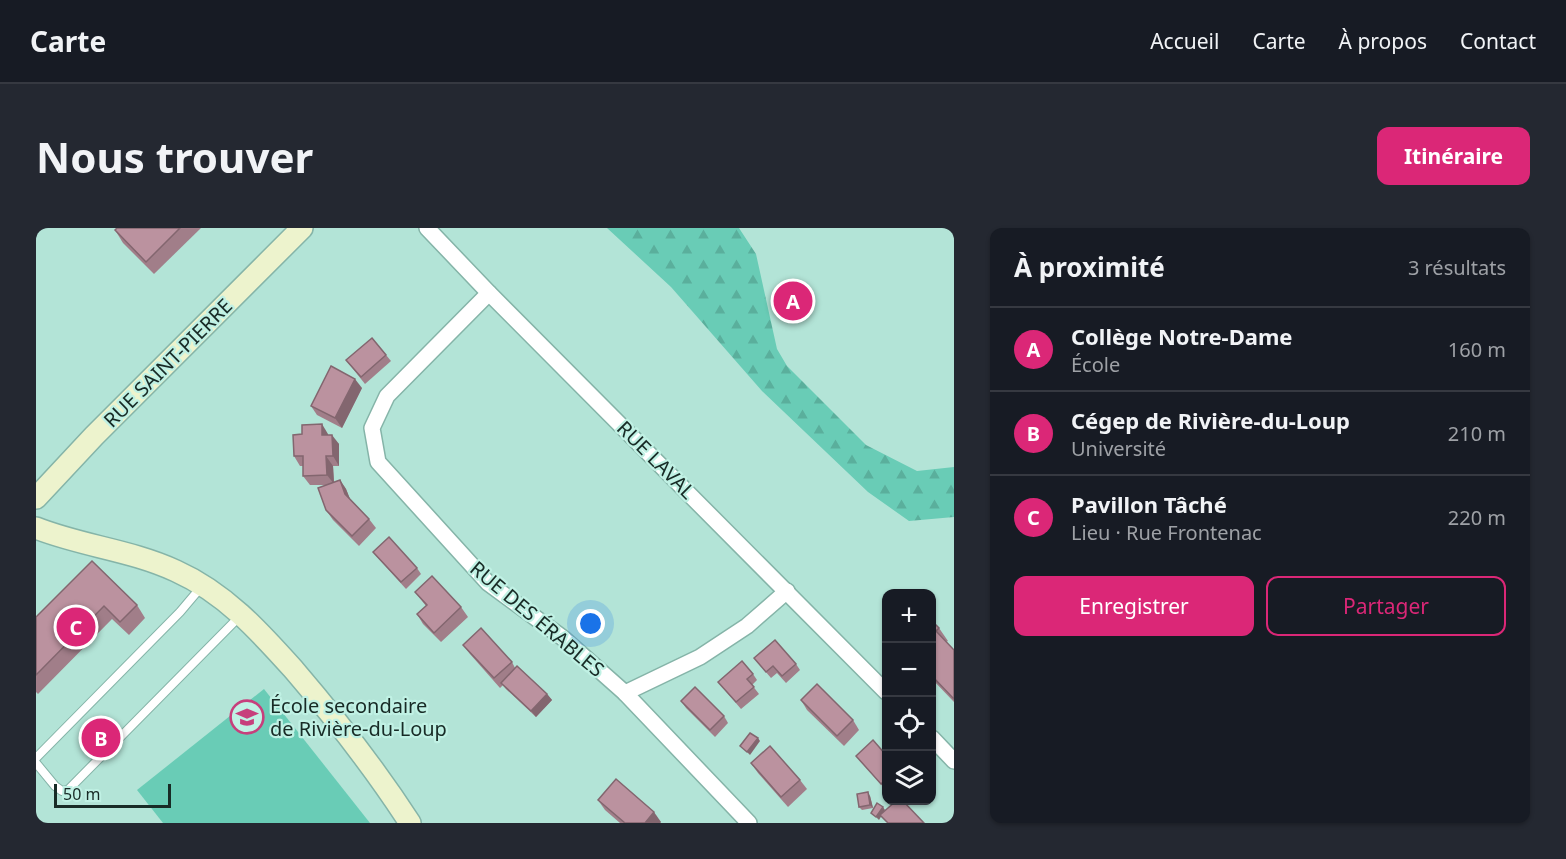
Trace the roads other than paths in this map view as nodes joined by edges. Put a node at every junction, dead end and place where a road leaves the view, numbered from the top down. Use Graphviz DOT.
graph roads {
  1 [pos="302,228"];
  2 [pos="427,228"];
  3 [pos="489,293"];
  4 [pos="36,498"];
  5 [pos="36,528"];
  6 [pos="203,585"];
  7 [pos="787,591"];
  8 [pos="242,614"];
  9 [pos="882,688"];
  10 [pos="625,693"];
  11 [pos="936,742"];
  12 [pos="36,758"];
  13 [pos="954,761"];
  14 [pos="36,763"];
  15 [pos="411,823"];
  16 [pos="749,823"];
  1 -- 4 [label="street, RUE SAINT-PIERRE"];
  2 -- 3 [label="street, RUE LAVAL"];
  3 -- 7 [label="street, RUE LAVAL"];
  3 -- 10 [label="street, RUE DES ÉRABLES"];
  5 -- 6 [label="street"];
  6 -- 8 [label="street"];
  6 -- 12 [label="lane"];
  7 -- 9 [label="street, RUE LAVAL"];
  7 -- 10 [label="street"];
  8 -- 14 [label="lane"];
  8 -- 15 [label="street"];
  10 -- 16 [label="street, RUE DES ÉRABLES"];
  11 -- 13 [label="street"];
}
